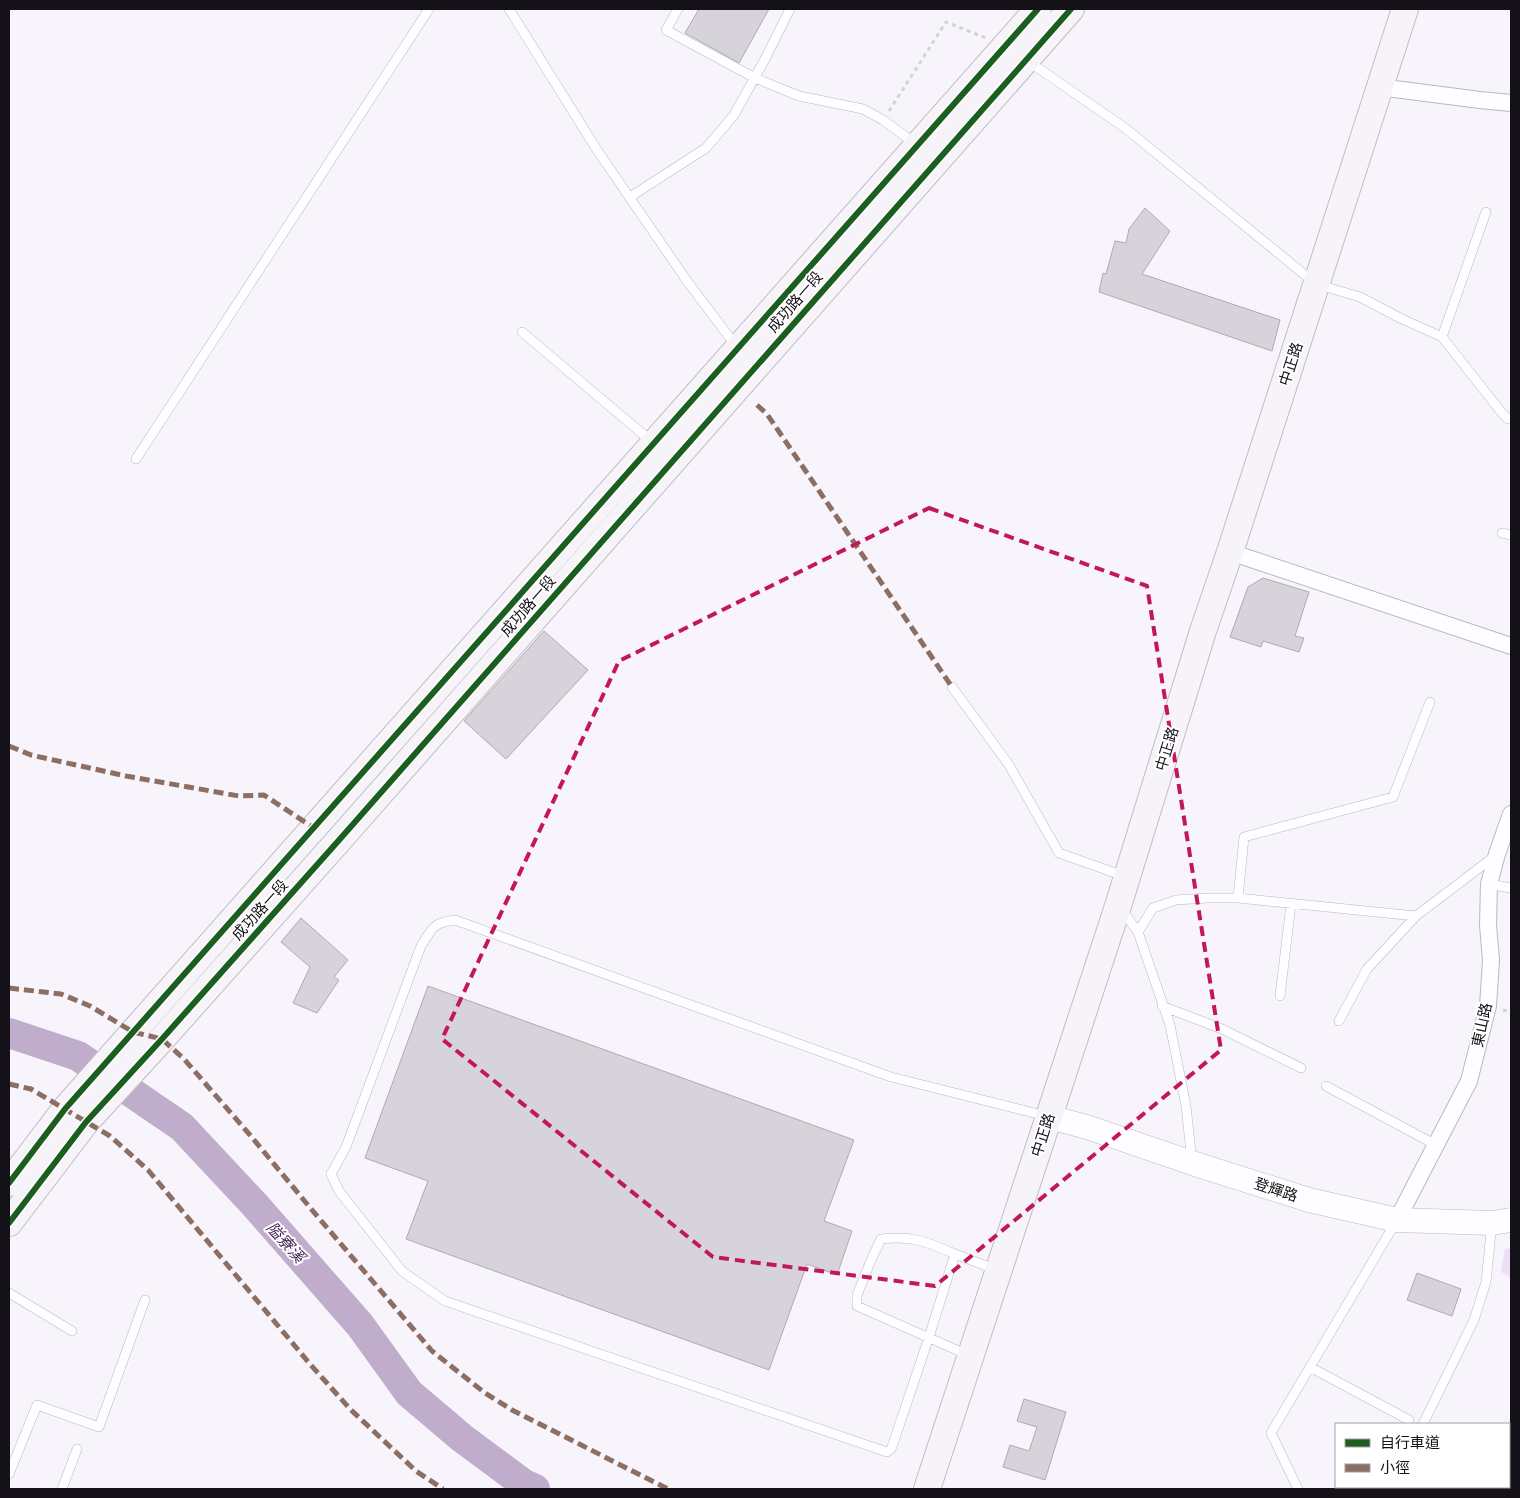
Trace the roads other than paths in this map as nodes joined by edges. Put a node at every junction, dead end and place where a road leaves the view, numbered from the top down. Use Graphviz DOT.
graph roads {
  1 [pos="429,9"];
  2 [pos="508,9"];
  3 [pos="678,9"];
  4 [pos="790,9"];
  5 [pos="1038,9"];
  6 [pos="1070,9"];
  7 [pos="1405,9"];
  8 [pos="1016,52"];
  9 [pos="755,78"];
  10 [pos="1380,87"];
  11 [pos="1511,103"];
  12 [pos="917,145"];
  13 [pos="630,197"];
  14 [pos="1486,212"];
  15 [pos="1316,284"];
  16 [pos="522,332"];
  17 [pos="1442,337"];
  18 [pos="741,366"];
  19 [pos="1511,419"];
  20 [pos="653,443"];
  21 [pos="136,459"];
  22 [pos="1230,552"];
  23 [pos="1511,646"];
  24 [pos="952,687"];
  25 [pos="1430,702"];
  26 [pos="1511,814"];
  27 [pos="1497,854"];
  28 [pos="1128,877"];
  29 [pos="1489,884"];
  30 [pos="1511,888"];
  31 [pos="1238,898"];
  32 [pos="1291,904"];
  33 [pos="1118,906"];
  34 [pos="1416,916"];
  35 [pos="1138,932"];
  36 [pos="1280,996"];
  37 [pos="1162,1006"];
  38 [pos="1339,1021"];
  39 [pos="1301,1068"];
  40 [pos="1326,1086"];
  41 [pos="76,1115"];
  42 [pos="1049,1117"];
  43 [pos="1436,1145"];
  44 [pos="1192,1163"];
  45 [pos="9,1183"];
  46 [pos="1397,1220"];
  47 [pos="1502,1222"];
  48 [pos="9,1223"];
  49 [pos="954,1254"];
  50 [pos="999,1270"];
  51 [pos="9,1293"];
  52 [pos="145,1300"];
  53 [pos="72,1331"];
  54 [pos="929,1337"];
  55 [pos="971,1356"];
  56 [pos="1310,1367"];
  57 [pos="1409,1420"];
  58 [pos="1423,1423"];
  59 [pos="77,1450"];
  60 [pos="9,1474"];
  61 [pos="62,1489"];
  62 [pos="928,1489"];
  63 [pos="1298,1489"];
  1 -- 21 [label="lane"];
  2 -- 13 [label="lane"];
  3 -- 9 [label="lane"];
  4 -- 9 [label="lane"];
  5 -- 8 [label="main road, 成功路一段"];
  6 -- 8 [label="main road, 成功路一段"];
  7 -- 10 [label="main road, 中正路"];
  8 -- 12 [label="main road, 成功路一段"];
  8 -- 15 [label="lane"];
  8 -- 18 [label="main road, 成功路一段"];
  9 -- 12 [label="lane"];
  9 -- 13 [label="lane"];
  10 -- 11 [label="street"];
  10 -- 15 [label="main road, 中正路"];
  12 -- 18 [label="main road, 成功路一段"];
  13 -- 18 [label="lane"];
  14 -- 17 [label="lane"];
  15 -- 17 [label="lane"];
  15 -- 22 [label="main road, 中正路"];
  16 -- 20 [label="lane"];
  17 -- 19 [label="lane"];
  18 -- 20 [label="main road, 成功路一段"];
  18 -- 41 [label="main road, 成功路一段"];
  20 -- 41 [label="main road, 成功路一段"];
  22 -- 23 [label="street"];
  22 -- 28 [label="main road, 中正路"];
  24 -- 28 [label="lane"];
  25 -- 31 [label="lane"];
  26 -- 27 [label="street, 東山路"];
  27 -- 29 [label="street, 東山路"];
  27 -- 34 [label="lane"];
  28 -- 33 [label="main road, 中正路"];
  29 -- 30 [label="lane"];
  29 -- 43 [label="street, 東山路"];
  31 -- 32 [label="lane"];
  31 -- 35 [label="lane"];
  32 -- 34 [label="lane"];
  32 -- 36 [label="lane"];
  33 -- 35 [label="lane"];
  33 -- 42 [label="main road, 中正路"];
  34 -- 38 [label="lane"];
  35 -- 37 [label="lane"];
  37 -- 39 [label="lane"];
  37 -- 44 [label="lane"];
  40 -- 43 [label="lane"];
  41 -- 45 [label="main road, 成功路一段"];
  41 -- 48 [label="main road, 成功路一段"];
  42 -- 44 [label="street, 登輝路"];
  42 -- 50 [label="main road, 中正路"];
  42 -- 54 [label="lane"];
  43 -- 46 [label="street, 東山路"];
  44 -- 46 [label="street, 登輝路"];
  46 -- 47 [label="street, 登輝路"];
  46 -- 56 [label="lane"];
  47 -- 58 [label="lane"];
  49 -- 50 [label="lane"];
  49 -- 54 [label="lane"];
  49 -- 54 [label="lane"];
  50 -- 55 [label="main road, 中正路"];
  51 -- 53 [label="lane"];
  52 -- 60 [label="lane"];
  54 -- 55 [label="lane"];
  55 -- 62 [label="main road, 中正路"];
  56 -- 57 [label="lane"];
  56 -- 63 [label="lane"];
  59 -- 61 [label="lane"];
}
